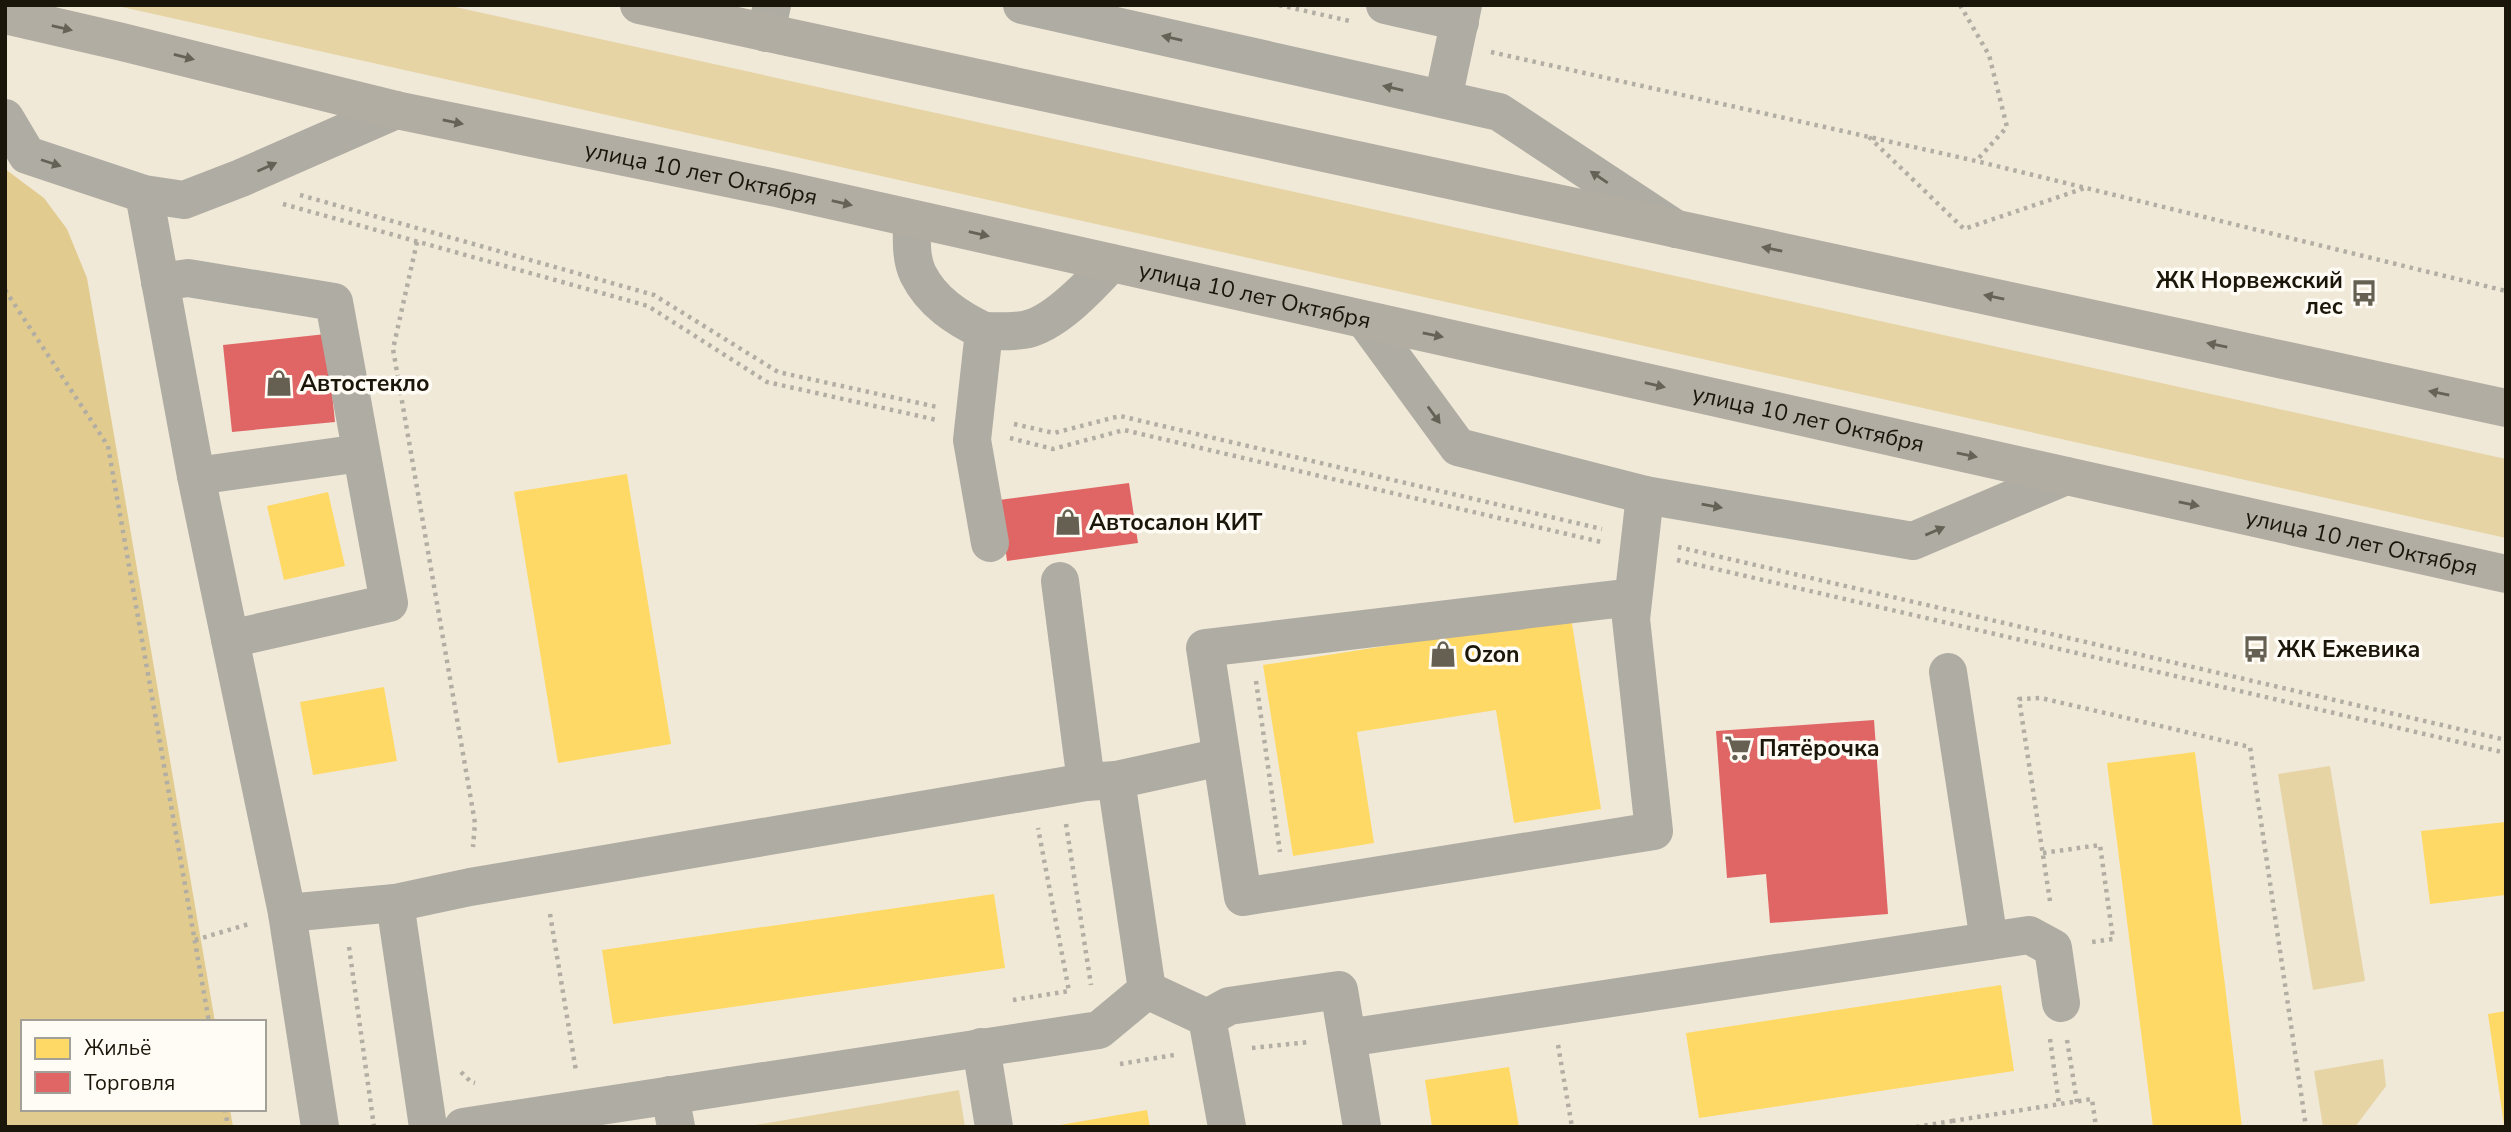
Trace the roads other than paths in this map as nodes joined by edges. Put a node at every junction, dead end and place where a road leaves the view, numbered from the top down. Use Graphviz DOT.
graph roads {
  1 [pos="639,5"];
  2 [pos="1022,5"];
  3 [pos="1106,14"];
  4 [pos="1373,14"];
  5 [pos="5,15"];
  6 [pos="769,19"];
  7 [pos="1459,24"];
  8 [pos="1443,99"];
  9 [pos="396,110"];
  10 [pos="5,118"];
  11 [pos="144,194"];
  12 [pos="912,219"];
  13 [pos="1676,229"];
  14 [pos="1111,263"];
  15 [pos="160,282"];
  16 [pos="1365,320"];
  17 [pos="984,331"];
  18 [pos="2506,408"];
  19 [pos="361,453"];
  20 [pos="196,476"];
  21 [pos="2066,476"];
  22 [pos="1645,495"];
  23 [pos="990,543"];
  24 [pos="2506,574"];
  25 [pos="1060,582"];
  26 [pos="1633,597"];
  27 [pos="230,639"];
  28 [pos="1948,672"];
  29 [pos="1221,757"];
  30 [pos="1101,781"];
  31 [pos="395,903"];
  32 [pos="287,913"];
  33 [pos="1989,941"];
  34 [pos="1147,990"];
  35 [pos="2061,1003"];
  36 [pos="1207,1018"];
  37 [pos="1347,1038"];
  38 [pos="981,1047"];
  39 [pos="673,1111"];
  40 [pos="320,1127"];
  41 [pos="428,1127"];
  42 [pos="463,1127"];
  43 [pos="994,1127"];
  44 [pos="1227,1127"];
  45 [pos="1362,1127"];
  1 -- 6 [label="main road"];
  2 -- 3 [label="lane"];
  8 -- 3 [label="lane, one-way"];
  4 -- 7 [label="lane"];
  5 -- 9 [label="main road, улица 10 лет Октября, one-way"];
  6 -- 13 [label="main road"];
  7 -- 8 [label="lane"];
  13 -- 8 [label="lane, one-way"];
  11 -- 9 [label="lane, one-way"];
  9 -- 12 [label="main road, улица 10 лет Октября, one-way"];
  10 -- 11 [label="lane, one-way"];
  11 -- 15 [label="lane"];
  12 -- 14 [label="main road, улица 10 лет Октября, one-way"];
  12 -- 17 [label="lane"];
  18 -- 13 [label="main road, one-way"];
  14 -- 16 [label="main road, улица 10 лет Октября"];
  14 -- 17 [label="lane"];
  15 -- 19 [label="lane"];
  15 -- 20 [label="lane"];
  16 -- 21 [label="main road, улица 10 лет Октября, one-way"];
  16 -- 22 [label="lane, one-way"];
  17 -- 23 [label="lane"];
  19 -- 20 [label="lane"];
  19 -- 27 [label="lane"];
  20 -- 27 [label="lane"];
  22 -- 21 [label="lane, one-way"];
  21 -- 24 [label="main road, улица 10 лет Октября, one-way"];
  22 -- 26 [label="lane"];
  25 -- 30 [label="lane"];
  26 -- 29 [label="lane"];
  26 -- 29 [label="lane"];
  27 -- 32 [label="lane"];
  28 -- 33 [label="lane"];
  29 -- 30 [label="lane"];
  30 -- 31 [label="lane"];
  30 -- 34 [label="lane"];
  31 -- 32 [label="lane"];
  31 -- 41 [label="lane"];
  32 -- 40 [label="lane"];
  33 -- 35 [label="lane"];
  33 -- 37 [label="lane"];
  34 -- 36 [label="lane"];
  34 -- 38 [label="lane"];
  36 -- 37 [label="lane"];
  36 -- 44 [label="lane"];
  37 -- 45 [label="lane"];
  38 -- 39 [label="lane"];
  38 -- 43 [label="lane"];
  39 -- 42 [label="lane"];
}
